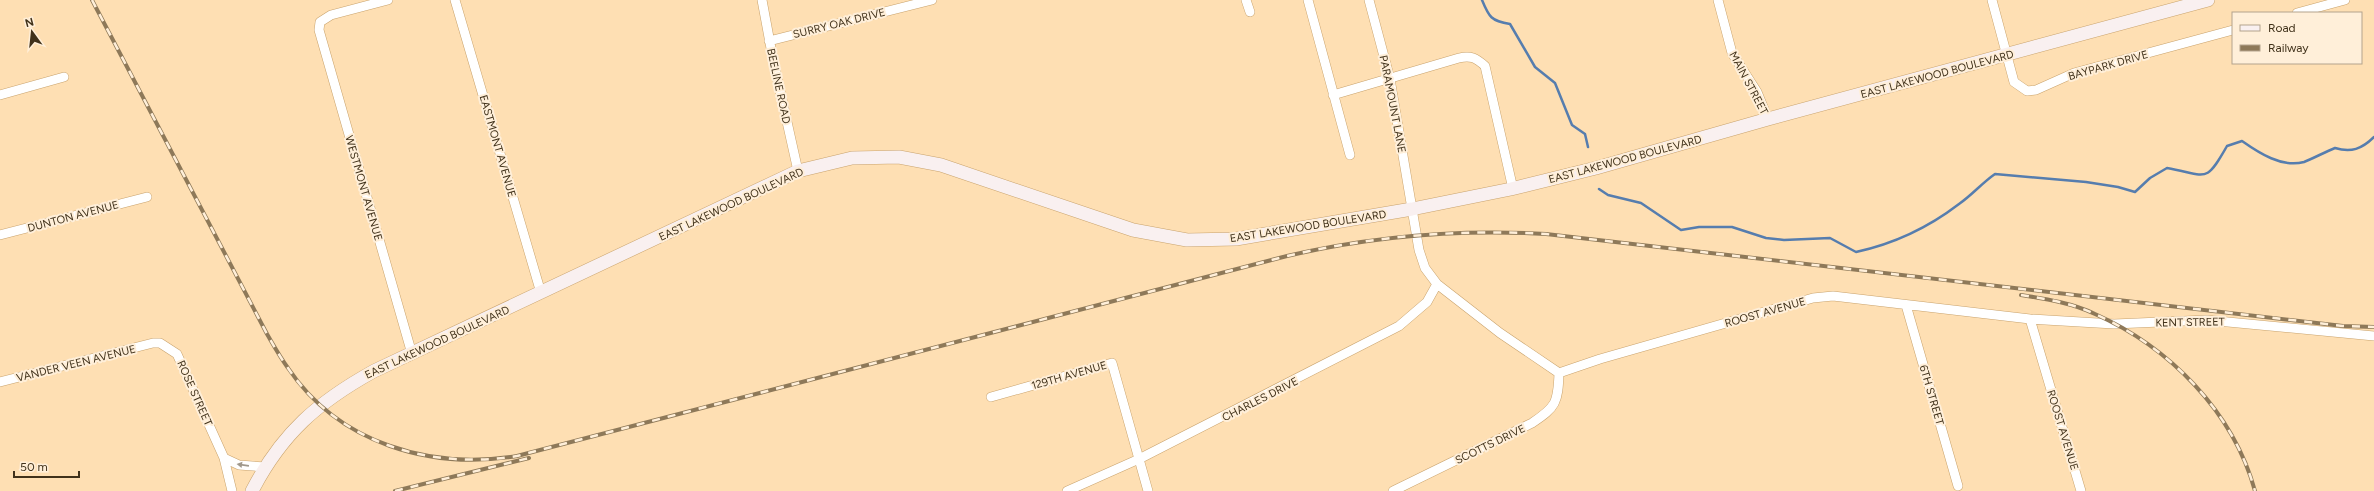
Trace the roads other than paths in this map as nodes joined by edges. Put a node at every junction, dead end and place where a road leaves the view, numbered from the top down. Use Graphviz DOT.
graph roads {
  1 [pos="388,0"];
  2 [pos="455,0"];
  3 [pos="762,0"];
  4 [pos="932,0"];
  5 [pos="1246,0"];
  6 [pos="1308,0"];
  7 [pos="1369,0"];
  8 [pos="1718,0"];
  9 [pos="1992,0"];
  10 [pos="2208,0"];
  11 [pos="2345,0"];
  12 [pos="367,3"];
  13 [pos="1250,12"];
  14 [pos="2301,12"];
  15 [pos="2232,30"];
  16 [pos="769,41"];
  17 [pos="2008,55"];
  18 [pos="64,77"];
  19 [pos="1390,79"];
  20 [pos="0,95"];
  21 [pos="1333,95"];
  22 [pos="1768,119"];
  23 [pos="1350,155"];
  24 [pos="798,171"];
  25 [pos="1513,189"];
  26 [pos="147,197"];
  27 [pos="1412,209"];
  28 [pos="0,236"];
  29 [pos="1437,284"];
  30 [pos="541,292"];
  31 [pos="1906,305"];
  32 [pos="2030,320"];
  33 [pos="2374,336"];
  34 [pos="153,343"];
  35 [pos="412,354"];
  36 [pos="1559,373"];
  37 [pos="0,382"];
  38 [pos="991,397"];
  39 [pos="224,458"];
  40 [pos="1139,459"];
  41 [pos="265,467"];
  42 [pos="1958,486"];
  43 [pos="232,491"];
  44 [pos="252,491"];
  45 [pos="1066,491"];
  46 [pos="1148,491"];
  47 [pos="1393,491"];
  48 [pos="2081,491"];
  1 -- 12 [label="street"];
  2 -- 30 [label="street, EASTMONT AVENUE"];
  3 -- 16 [label="street, BEELINE ROAD"];
  4 -- 16 [label="street, SURRY OAK DRIVE"];
  5 -- 13 [label="street"];
  6 -- 21 [label="street"];
  7 -- 19 [label="street, PARAMOUNT LANE"];
  8 -- 22 [label="street, MAIN STREET"];
  9 -- 17 [label="street, BAYPARK DRIVE"];
  10 -- 17 [label="main road, EAST LAKEWOOD BOULEVARD"];
  11 -- 14 [label="street"];
  12 -- 35 [label="street, WESTMONT AVENUE"];
  15 -- 17 [label="street, BAYPARK DRIVE"];
  16 -- 24 [label="street, BEELINE ROAD"];
  17 -- 22 [label="main road, EAST LAKEWOOD BOULEVARD"];
  18 -- 20 [label="street"];
  19 -- 21 [label="street"];
  19 -- 25 [label="street"];
  19 -- 27 [label="street, PARAMOUNT LANE"];
  21 -- 23 [label="street"];
  22 -- 25 [label="main road, EAST LAKEWOOD BOULEVARD"];
  24 -- 27 [label="main road, EAST LAKEWOOD BOULEVARD"];
  24 -- 30 [label="main road, EAST LAKEWOOD BOULEVARD"];
  25 -- 27 [label="main road, EAST LAKEWOOD BOULEVARD"];
  26 -- 28 [label="street, DUNTON AVENUE"];
  27 -- 29 [label="street"];
  29 -- 36 [label="street"];
  29 -- 40 [label="street, CHARLES DRIVE"];
  30 -- 35 [label="main road, EAST LAKEWOOD BOULEVARD"];
  31 -- 32 [label="street, ROOST AVENUE"];
  31 -- 36 [label="street, ROOST AVENUE"];
  31 -- 42 [label="street, 6TH STREET"];
  32 -- 33 [label="street, KENT STREET"];
  32 -- 48 [label="street, ROOST AVENUE"];
  34 -- 37 [label="street, VANDER VEEN AVENUE"];
  34 -- 39 [label="street, ROSE STREET"];
  35 -- 41 [label="main road, EAST LAKEWOOD BOULEVARD"];
  36 -- 47 [label="street, SCOTTS DRIVE"];
  38 -- 40 [label="street, 129TH AVENUE"];
  41 -- 39 [label="street, one-way"];
  39 -- 43 [label="street, ROSE STREET"];
  40 -- 45 [label="street, CHARLES DRIVE"];
  40 -- 46 [label="street, 129TH AVENUE"];
  41 -- 44 [label="main road, EAST LAKEWOOD BOULEVARD"];
}
